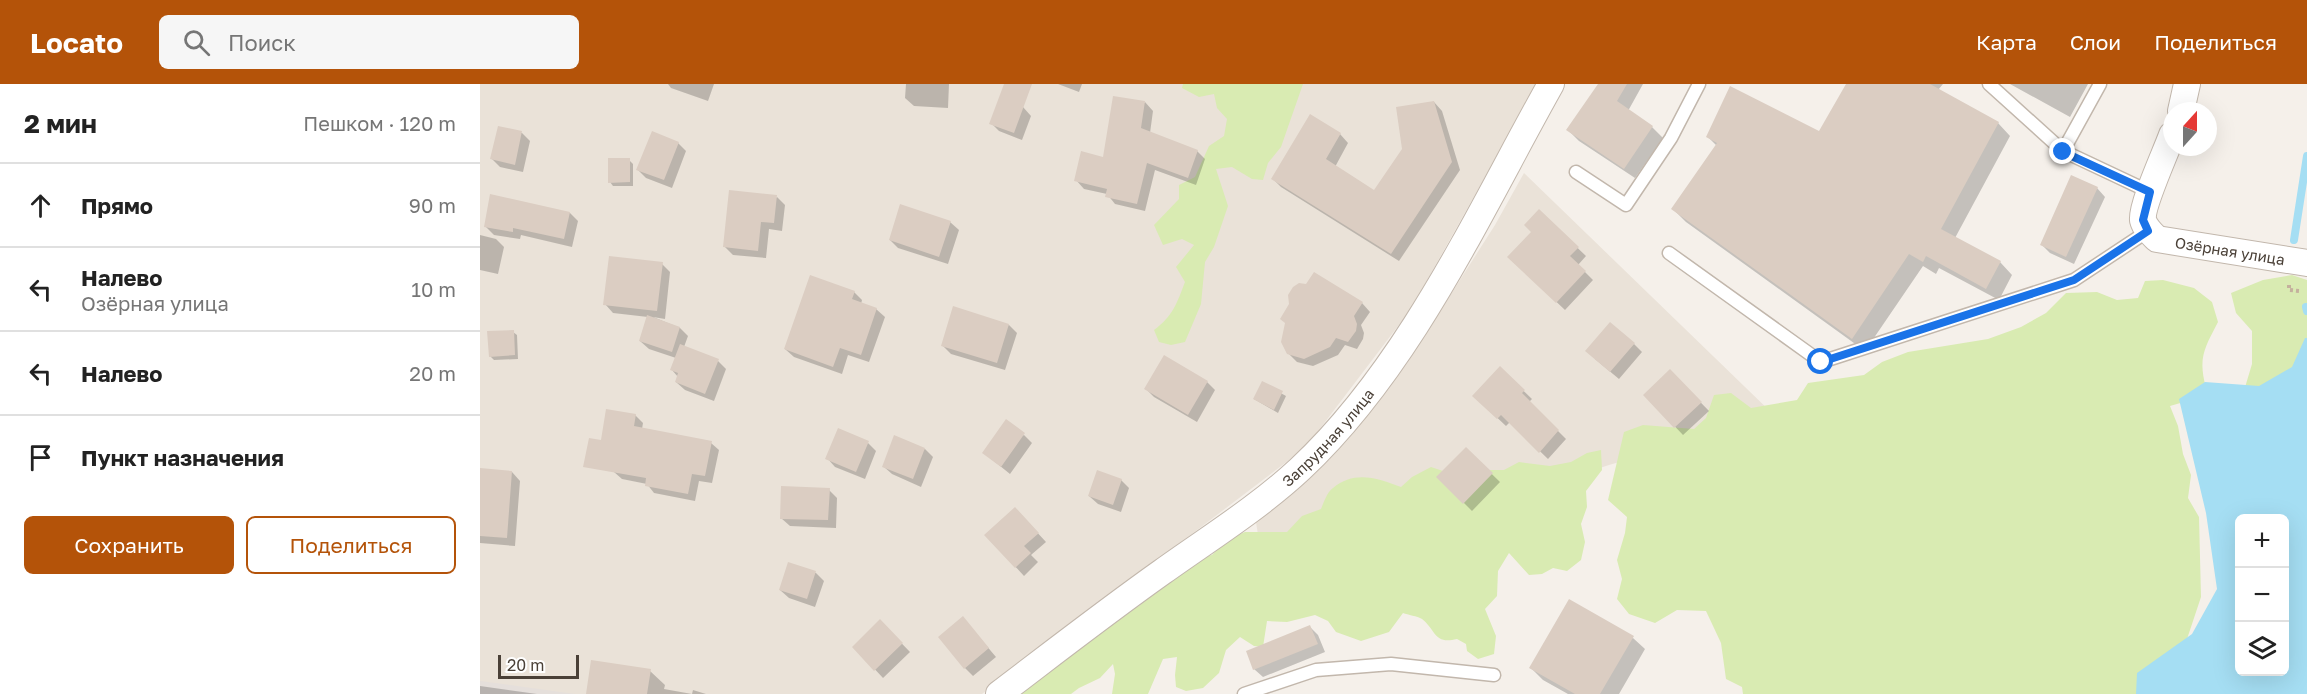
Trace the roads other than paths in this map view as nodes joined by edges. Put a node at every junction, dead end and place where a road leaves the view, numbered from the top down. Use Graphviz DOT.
graph roads {
  1 [pos="1551,84"];
  2 [pos="1699,84"];
  3 [pos="1989,84"];
  4 [pos="2100,84"];
  5 [pos="2187,84"];
  6 [pos="2183,102"];
  7 [pos="2063,152"];
  8 [pos="2164,156"];
  9 [pos="1576,172"];
  10 [pos="2150,192"];
  11 [pos="2148,231"];
  12 [pos="1669,253"];
  13 [pos="2307,263"];
  14 [pos="1494,675"];
  15 [pos="999,694"];
  16 [pos="1244,694"];
  1 -- 15 [label="street, Запрудная улица"];
  2 -- 9 [label="lane"];
  3 -- 7 [label="lane"];
  4 -- 7 [label="lane"];
  5 -- 6 [label="street"];
  7 -- 10 [label="lane"];
  8 -- 10 [label="street"];
  10 -- 11 [label="street"];
  11 -- 12 [label="lane"];
  11 -- 13 [label="street, Озёрная улица"];
  14 -- 16 [label="lane"];
}
